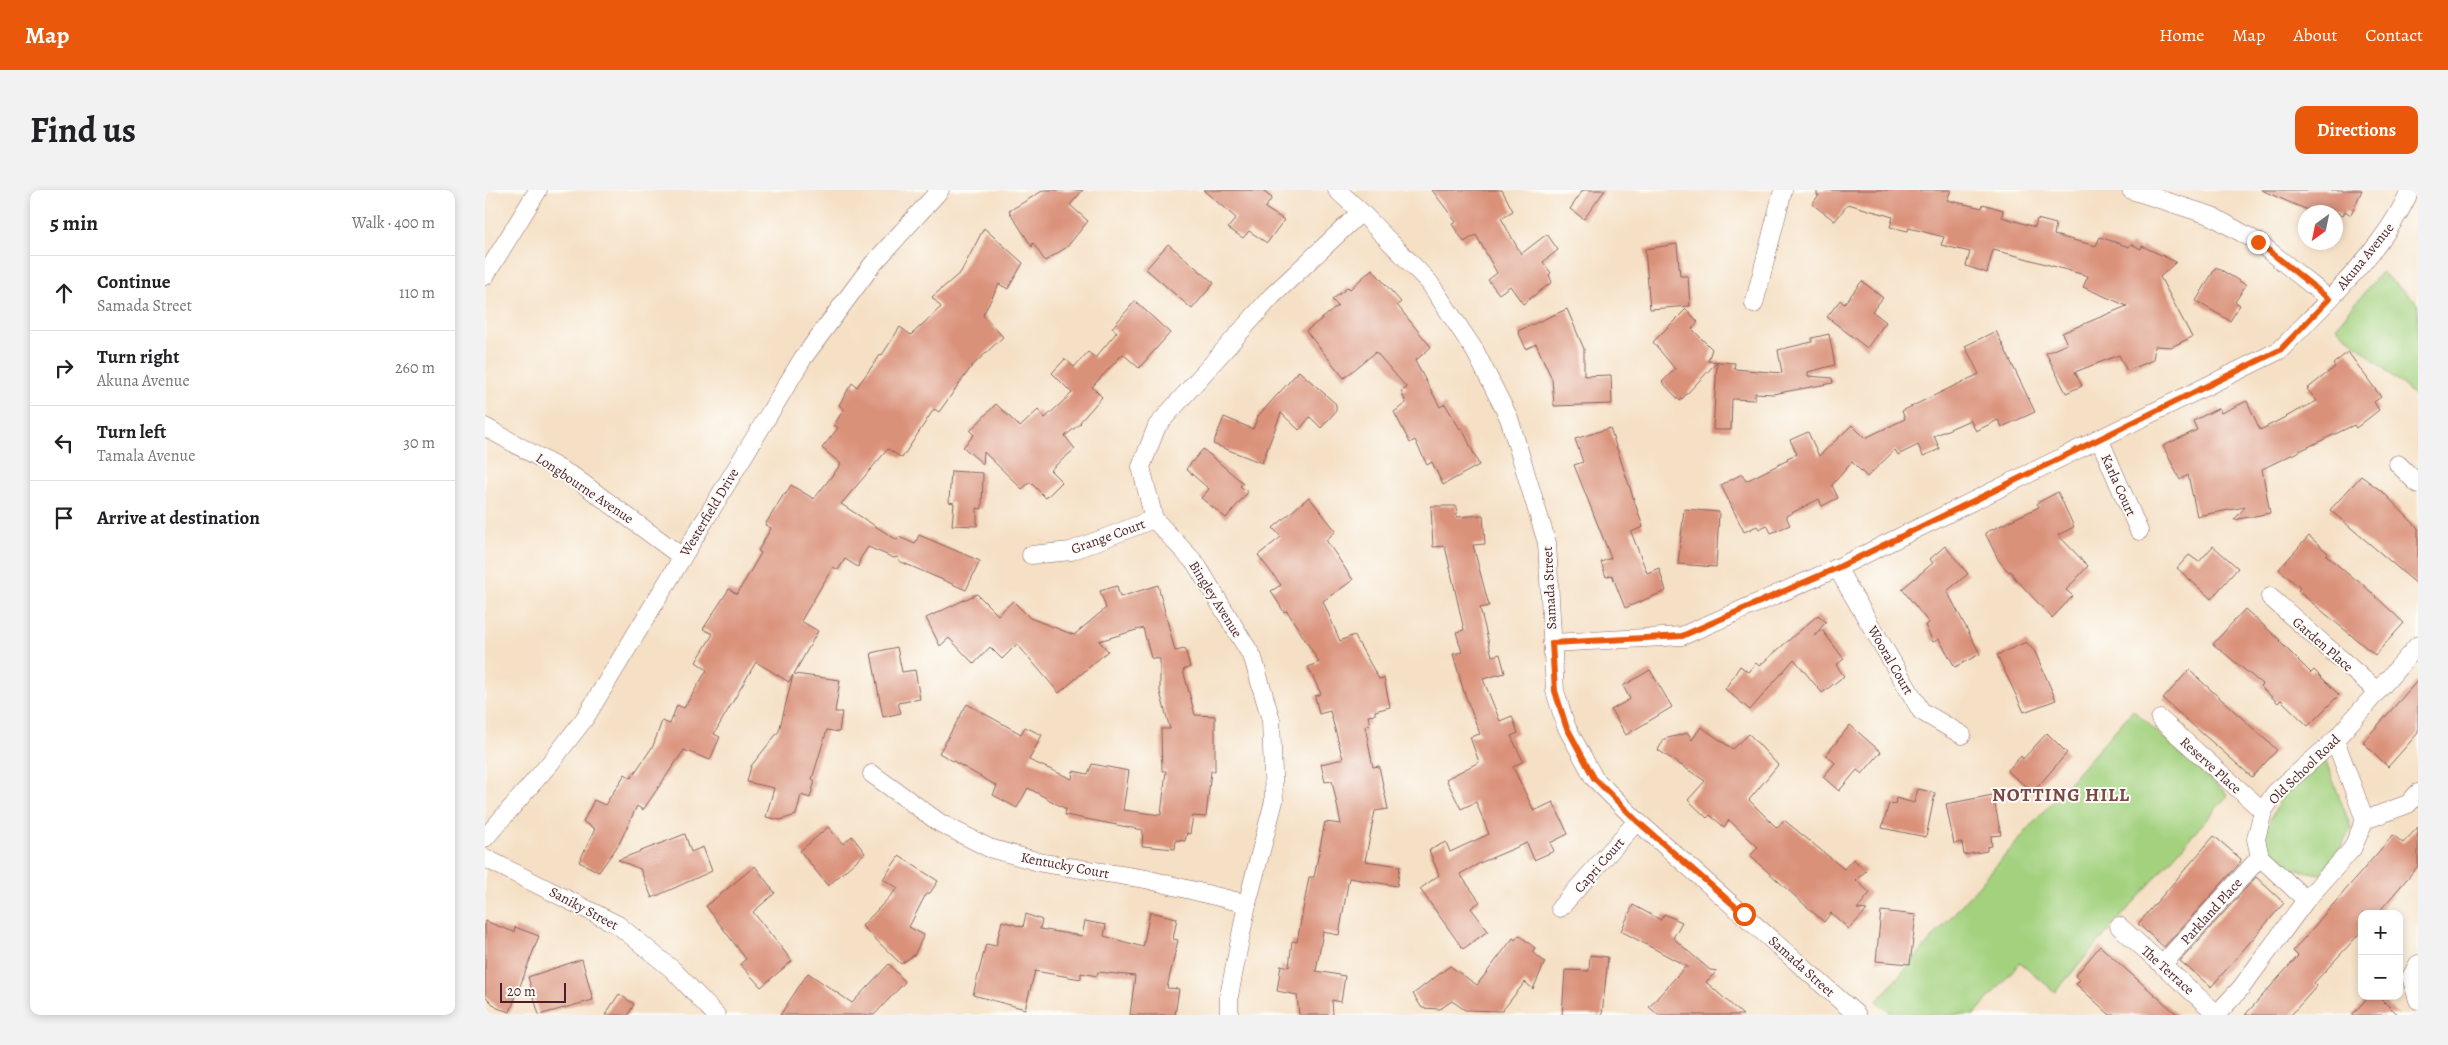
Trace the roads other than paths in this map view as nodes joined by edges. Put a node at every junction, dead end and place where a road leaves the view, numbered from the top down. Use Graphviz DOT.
graph roads {
  1 [pos="538,190"];
  2 [pos="940,190"];
  3 [pos="1337,190"];
  4 [pos="1783,190"];
  5 [pos="2131,190"];
  6 [pos="2410,190"];
  7 [pos="1361,212"];
  8 [pos="485,276"];
  9 [pos="2329,299"];
  10 [pos="1754,304"];
  11 [pos="485,427"];
  12 [pos="2099,438"];
  13 [pos="2398,464"];
  14 [pos="2418,484"];
  15 [pos="1154,519"];
  16 [pos="2139,531"];
  17 [pos="1031,555"];
  18 [pos="682,557"];
  19 [pos="1837,568"];
  20 [pos="2270,597"];
  21 [pos="1552,643"];
  22 [pos="2418,645"];
  23 [pos="2377,691"];
  24 [pos="2160,719"];
  25 [pos="1962,735"];
  26 [pos="2335,740"];
  27 [pos="872,774"];
  28 [pos="2418,793"];
  29 [pos="2263,811"];
  30 [pos="2365,820"];
  31 [pos="1637,821"];
  32 [pos="485,838"];
  33 [pos="2260,857"];
  34 [pos="485,858"];
  35 [pos="2306,900"];
  36 [pos="1247,904"];
  37 [pos="1560,908"];
  38 [pos="2119,926"];
  39 [pos="2418,964"];
  40 [pos="2162,965"];
  41 [pos="2418,1000"];
  42 [pos="2217,1014"];
  43 [pos="716,1015"];
  44 [pos="1229,1015"];
  45 [pos="1857,1015"];
  1 -- 8 [label="street"];
  2 -- 18 [label="street, Westerfield Drive"];
  3 -- 7 [label="street, Samada Street"];
  4 -- 10 [label="street"];
  5 -- 9 [label="street"];
  6 -- 9 [label="street, Akuna Avenue"];
  7 -- 15 [label="street, Bingley Avenue"];
  7 -- 21 [label="street, Samada Street"];
  9 -- 12 [label="street, Akuna Avenue"];
  11 -- 18 [label="street, Longbourne Avenue"];
  12 -- 16 [label="street, Karla Court"];
  12 -- 19 [label="street, Akuna Avenue"];
  13 -- 14 [label="street"];
  15 -- 17 [label="street, Grange Court"];
  15 -- 36 [label="street, Bingley Avenue"];
  18 -- 32 [label="street, Westerfield Drive"];
  19 -- 21 [label="street, Akuna Avenue"];
  19 -- 25 [label="street, Wooral Court"];
  20 -- 23 [label="street, Garden Place"];
  21 -- 31 [label="street, Samada Street"];
  22 -- 23 [label="street, Old School Road"];
  23 -- 26 [label="street, Old School Road"];
  24 -- 29 [label="street, Reserve Place"];
  26 -- 29 [label="street, Old School Road"];
  26 -- 30 [label="street"];
  27 -- 36 [label="street, Kentucky Court"];
  28 -- 30 [label="street"];
  29 -- 33 [label="street, Old School Road"];
  30 -- 35 [label="street"];
  31 -- 37 [label="street, Capri Court"];
  31 -- 45 [label="street, Samada Street"];
  33 -- 35 [label="street"];
  33 -- 40 [label="street, Parkland Place"];
  34 -- 43 [label="street, Saniky Street"];
  35 -- 42 [label="street"];
  36 -- 44 [label="street, Bingley Avenue"];
  38 -- 40 [label="street, The Terrace"];
  39 -- 41 [label="street"];
  40 -- 42 [label="street, The Terrace"];
}
